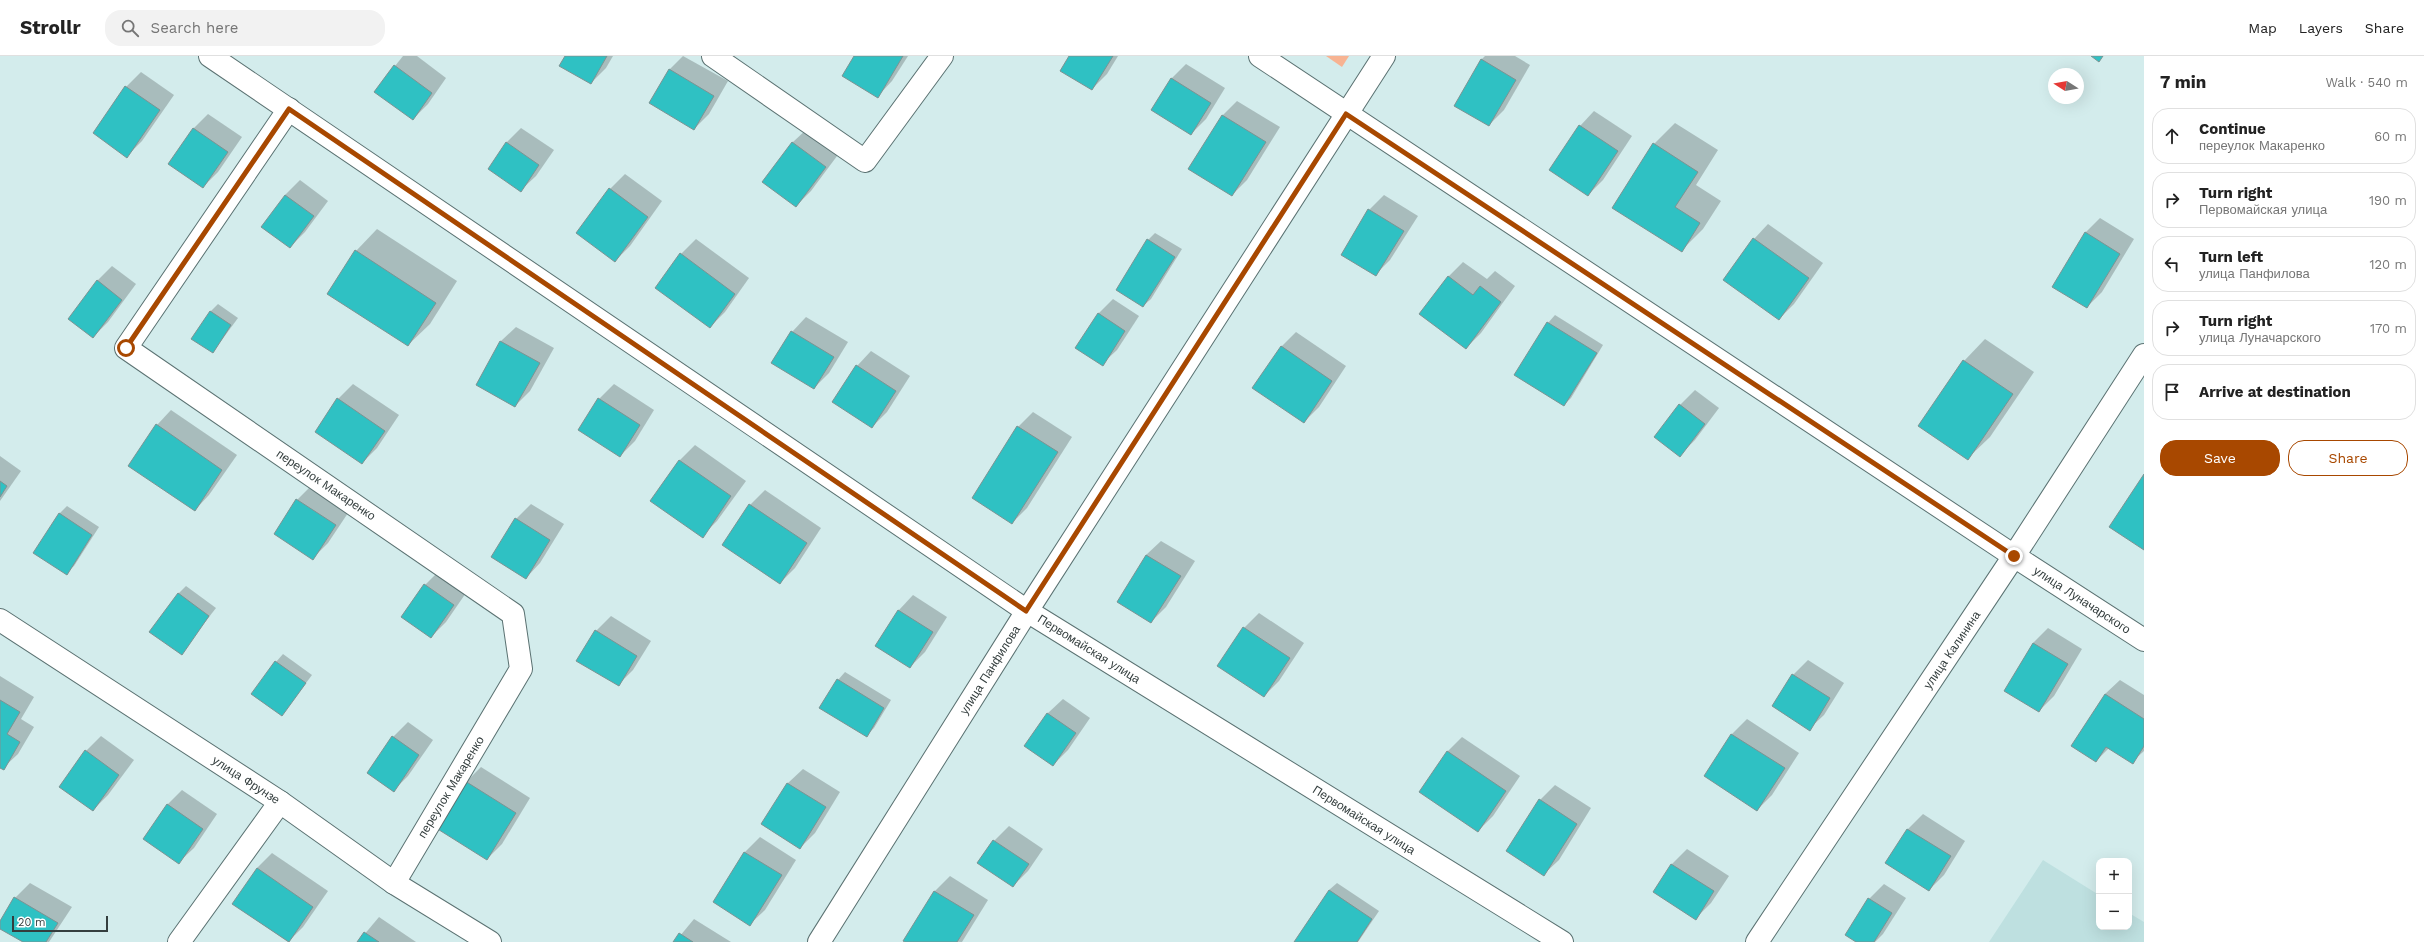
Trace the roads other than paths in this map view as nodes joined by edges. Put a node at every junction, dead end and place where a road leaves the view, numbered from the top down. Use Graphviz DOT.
graph roads {
  1 [pos="210,56"];
  2 [pos="713,56"];
  3 [pos="942,56"];
  4 [pos="1260,56"];
  5 [pos="1384,56"];
  6 [pos="289,109"];
  7 [pos="1346,114"];
  8 [pos="2144,356"];
  9 [pos="2014,556"];
  10 [pos="1026,611"];
  11 [pos="0,620"];
  12 [pos="2144,640"];
  13 [pos="280,802"];
  14 [pos="394,882"];
  15 [pos="179,942"];
  16 [pos="490,942"];
  17 [pos="819,942"];
  18 [pos="1562,942"];
  19 [pos="1757,942"];
  1 -- 6 [label="street, Первомайская улица"];
  2 -- 3 [label="street"];
  4 -- 7 [label="street, улица Луначарского"];
  5 -- 7 [label="street, улица Панфилова"];
  6 -- 10 [label="street, Первомайская улица"];
  6 -- 14 [label="street, переулок Макаренко"];
  7 -- 9 [label="street, улица Луначарского"];
  7 -- 10 [label="street, улица Панфилова"];
  8 -- 9 [label="street, улица Калинина"];
  9 -- 12 [label="street, улица Луначарского"];
  9 -- 19 [label="street, улица Калинина"];
  10 -- 17 [label="street, улица Панфилова"];
  10 -- 18 [label="street, Первомайская улица"];
  11 -- 13 [label="street, улица Фрунзе"];
  13 -- 14 [label="street, улица Фрунзе"];
  13 -- 15 [label="street"];
  14 -- 16 [label="street, улица Фрунзе"];
}
